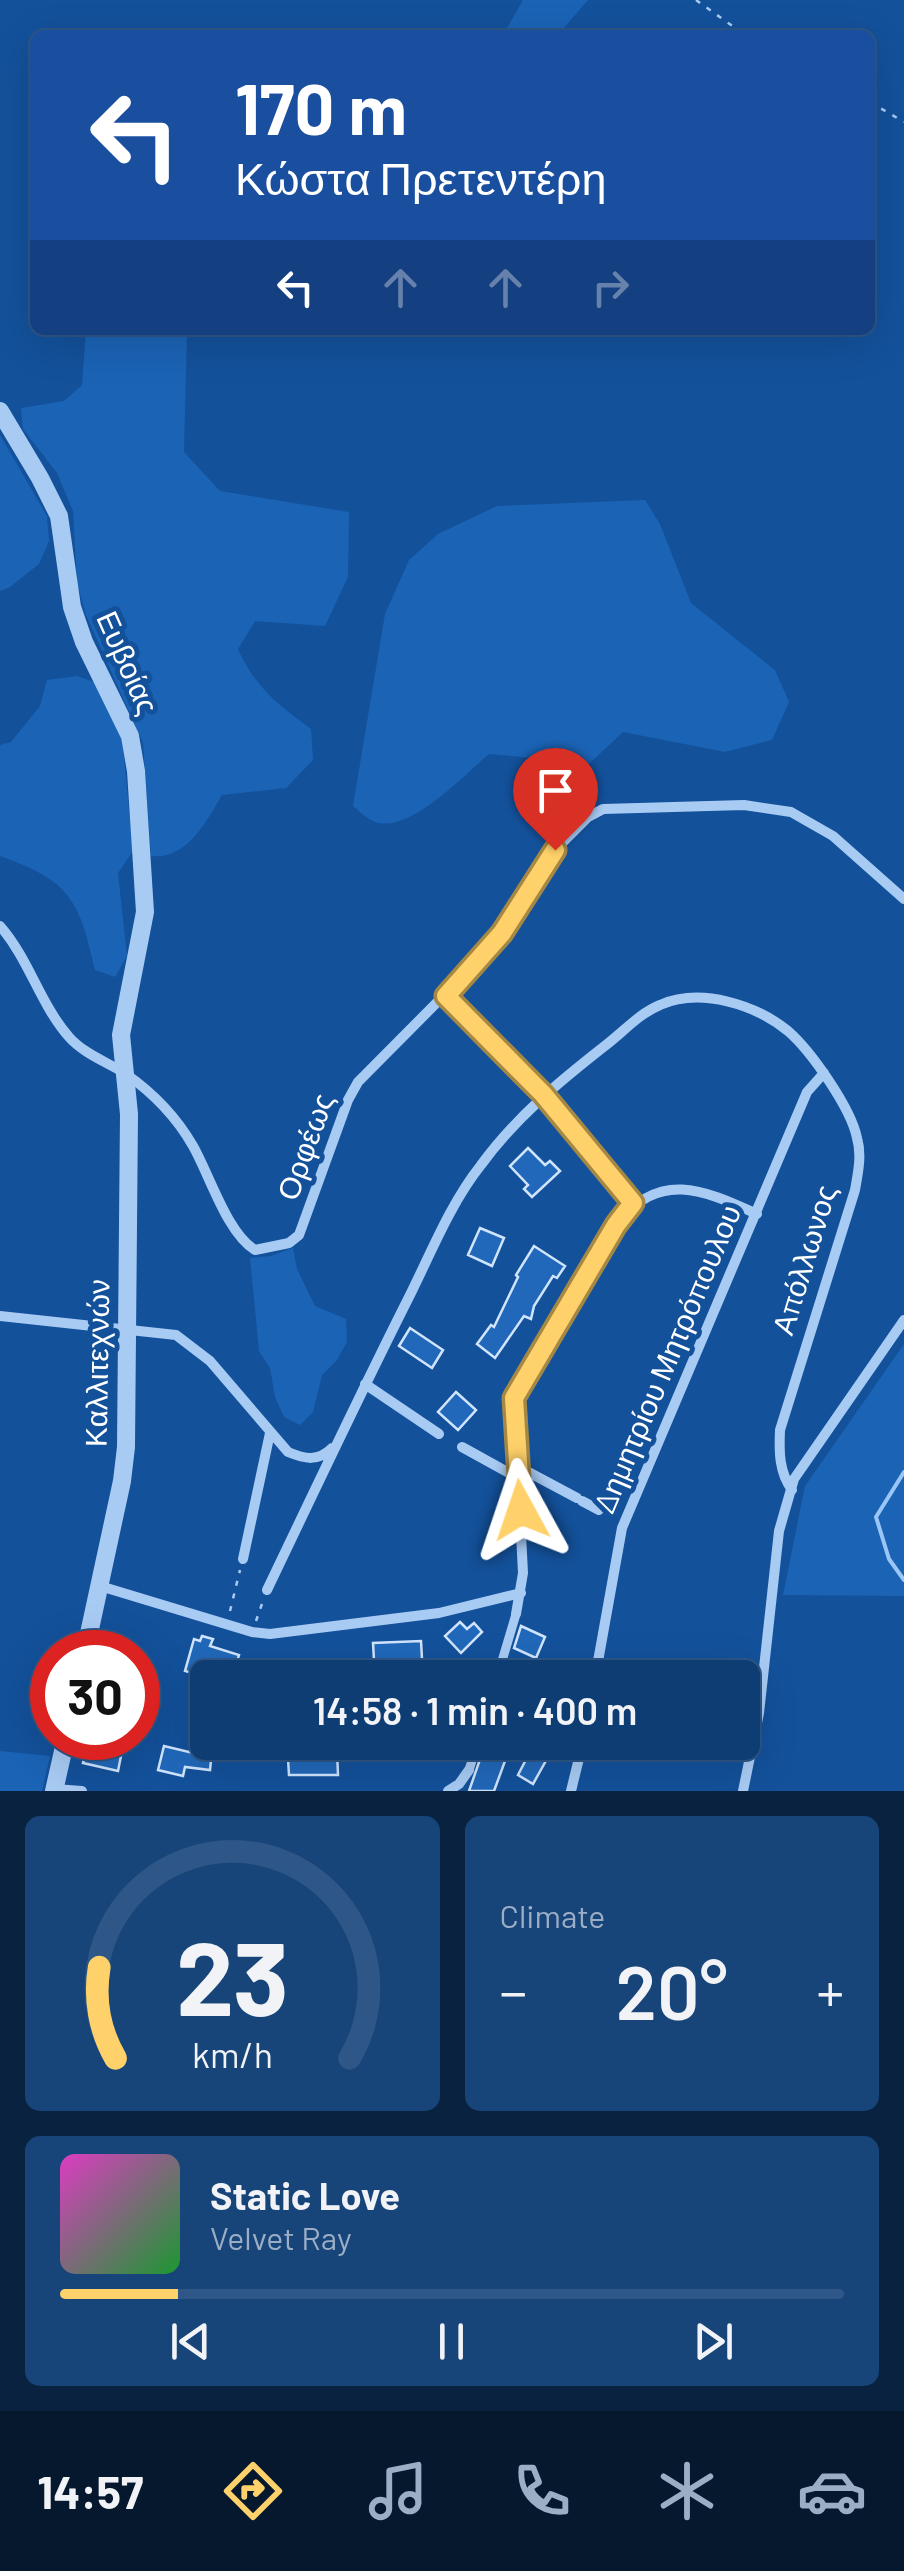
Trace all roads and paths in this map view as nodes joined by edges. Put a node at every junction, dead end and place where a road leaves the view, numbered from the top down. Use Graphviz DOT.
graph roads {
  1 [pos="696,0"];
  2 [pos="737,30"];
  3 [pos="875,105"];
  4 [pos="904,122"];
  5 [pos="0,411"];
  6 [pos="904,899"];
  7 [pos="0,926"];
  8 [pos="446,996"];
  9 [pos="122,1072"];
  10 [pos="824,1073"];
  11 [pos="543,1094"];
  12 [pos="633,1203"];
  13 [pos="757,1214"];
  14 [pos="0,1316"];
  15 [pos="904,1320"];
  16 [pos="127,1332"];
  17 [pos="365,1384"];
  18 [pos="270,1432"];
  19 [pos="438,1434"];
  20 [pos="338,1442"];
  21 [pos="462,1448"];
  22 [pos="517,1466"];
  23 [pos="520,1479"];
  24 [pos="792,1490"];
  25 [pos="599,1510"];
  26 [pos="243,1559"];
  27 [pos="100,1586"];
  28 [pos="267,1590"];
  29 [pos="521,1593"];
  30 [pos="516,1614"];
  31 [pos="226,1625"];
  32 [pos="89,1630"];
  33 [pos="252,1632"];
  34 [pos="502,1660"];
  35 [pos="598,1660"];
  36 [pos="61,1760"];
  37 [pos="472,1760"];
  38 [pos="579,1760"];
  39 [pos="469,1770"];
  40 [pos="54,1790"];
  41 [pos="82,1791"];
  42 [pos="448,1791"];
  43 [pos="571,1791"];
  44 [pos="743,1791"];
  1 -- 2 [label="path"];
  3 -- 4 [label="path"];
  5 -- 9 [label="street, Ευβοίας"];
  6 -- 8 [label="street, Ορφέως"];
  7 -- 9 [label="street, Ορφέως"];
  8 -- 9 [label="street, Ορφέως"];
  8 -- 11 [label="street"];
  9 -- 16 [label="street, Καλλιτεχνών"];
  10 -- 11 [label="street, Απόλλωνος"];
  10 -- 13 [label="street, Δημητρίου Μητρόπουλου"];
  10 -- 24 [label="street, Απόλλωνος"];
  11 -- 12 [label="street"];
  11 -- 17 [label="street, Απόλλωνος"];
  12 -- 13 [label="street"];
  12 -- 22 [label="street"];
  13 -- 35 [label="street, Δημητρίου Μητρόπουλου"];
  14 -- 16 [label="street"];
  15 -- 24 [label="street"];
  16 -- 18 [label="street"];
  16 -- 27 [label="street, Καλλιτεχνών"];
  17 -- 19 [label="street"];
  17 -- 20 [label="street, Απόλλωνος"];
  18 -- 20 [label="street"];
  18 -- 26 [label="street"];
  20 -- 28 [label="street, Απόλλωνος"];
  21 -- 23 [label="street"];
  22 -- 23 [label="street"];
  22 -- 25 [label="street"];
  23 -- 29 [label="street"];
  24 -- 44 [label="street"];
  26 -- 31 [label="path"];
  27 -- 31 [label="street"];
  27 -- 32 [label="street, Καλλιτεχνών"];
  28 -- 33 [label="path"];
  29 -- 30 [label="street"];
  29 -- 33 [label="street"];
  30 -- 34 [label="street"];
  31 -- 33 [label="street"];
  36 -- 40 [label="street"];
  37 -- 39 [label="street"];
  38 -- 43 [label="street"];
  39 -- 42 [label="street"];
  40 -- 41 [label="street"];
}
